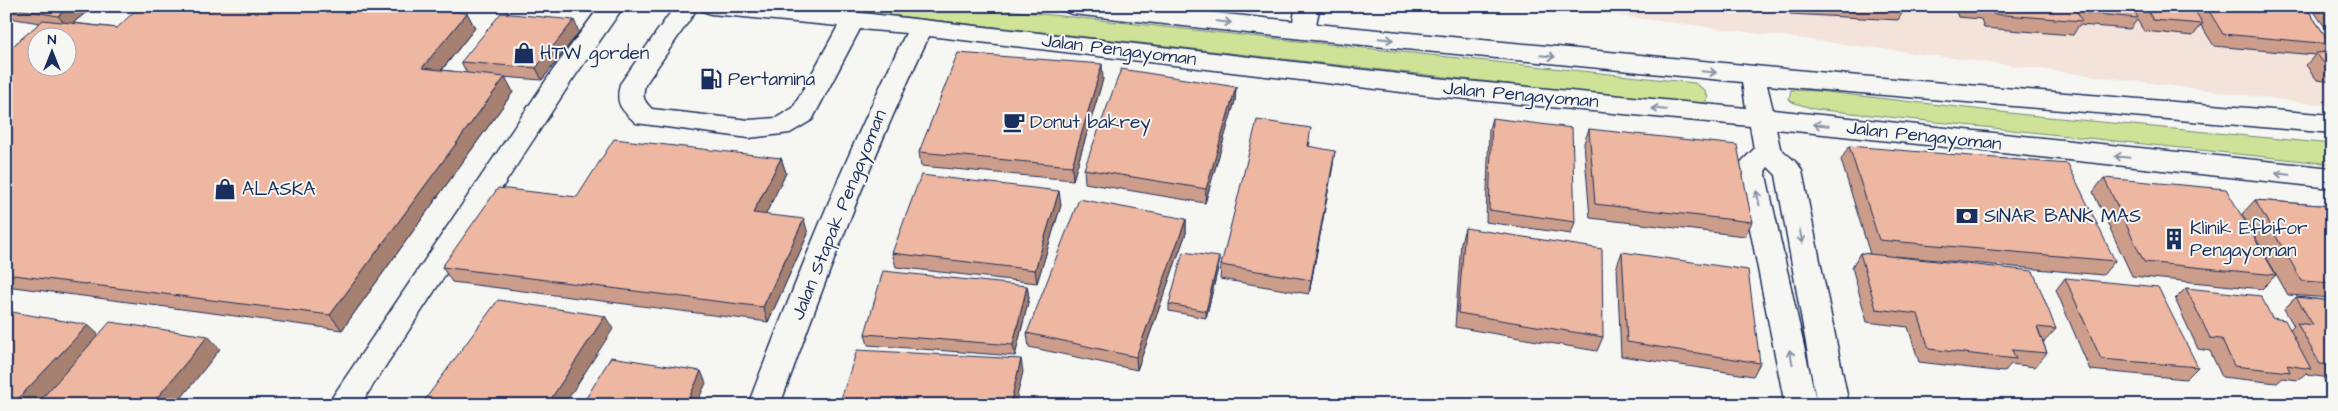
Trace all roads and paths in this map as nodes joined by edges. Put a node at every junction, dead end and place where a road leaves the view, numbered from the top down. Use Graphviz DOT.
graph roads {
  1 [pos="612,6"];
  2 [pos="687,6"];
  3 [pos="711,6"];
  4 [pos="1072,6"];
  5 [pos="1308,6"];
  6 [pos="853,20"];
  7 [pos="922,27"];
  8 [pos="1303,31"];
  9 [pos="1752,76"];
  10 [pos="1761,118"];
  11 [pos="2332,124"];
  12 [pos="1768,152"];
  13 [pos="2332,178"];
  14 [pos="343,405"];
  15 [pos="764,405"];
  16 [pos="1801,405"];
  17 [pos="1833,405"];
  1 -- 14 [label="street"];
  2 -- 6 [label="street"];
  3 -- 6 [label="street, Jalan Pengayoman"];
  4 -- 8 [label="street, Jalan Pengayoman, one-way"];
  5 -- 8 [label="street"];
  6 -- 7 [label="street, Jalan Pengayoman"];
  10 -- 7 [label="street, Jalan Pengayoman, one-way"];
  7 -- 15 [label="street, Jalan Stapak Pengayoman"];
  8 -- 9 [label="street, Jalan Pengayoman, one-way"];
  9 -- 10 [label="street"];
  9 -- 11 [label="street, Jalan Pengayoman"];
  10 -- 12 [label="street"];
  13 -- 10 [label="street, Jalan Pengayoman, one-way"];
  16 -- 12 [label="street, one-way"];
  12 -- 17 [label="street, one-way"];
}
